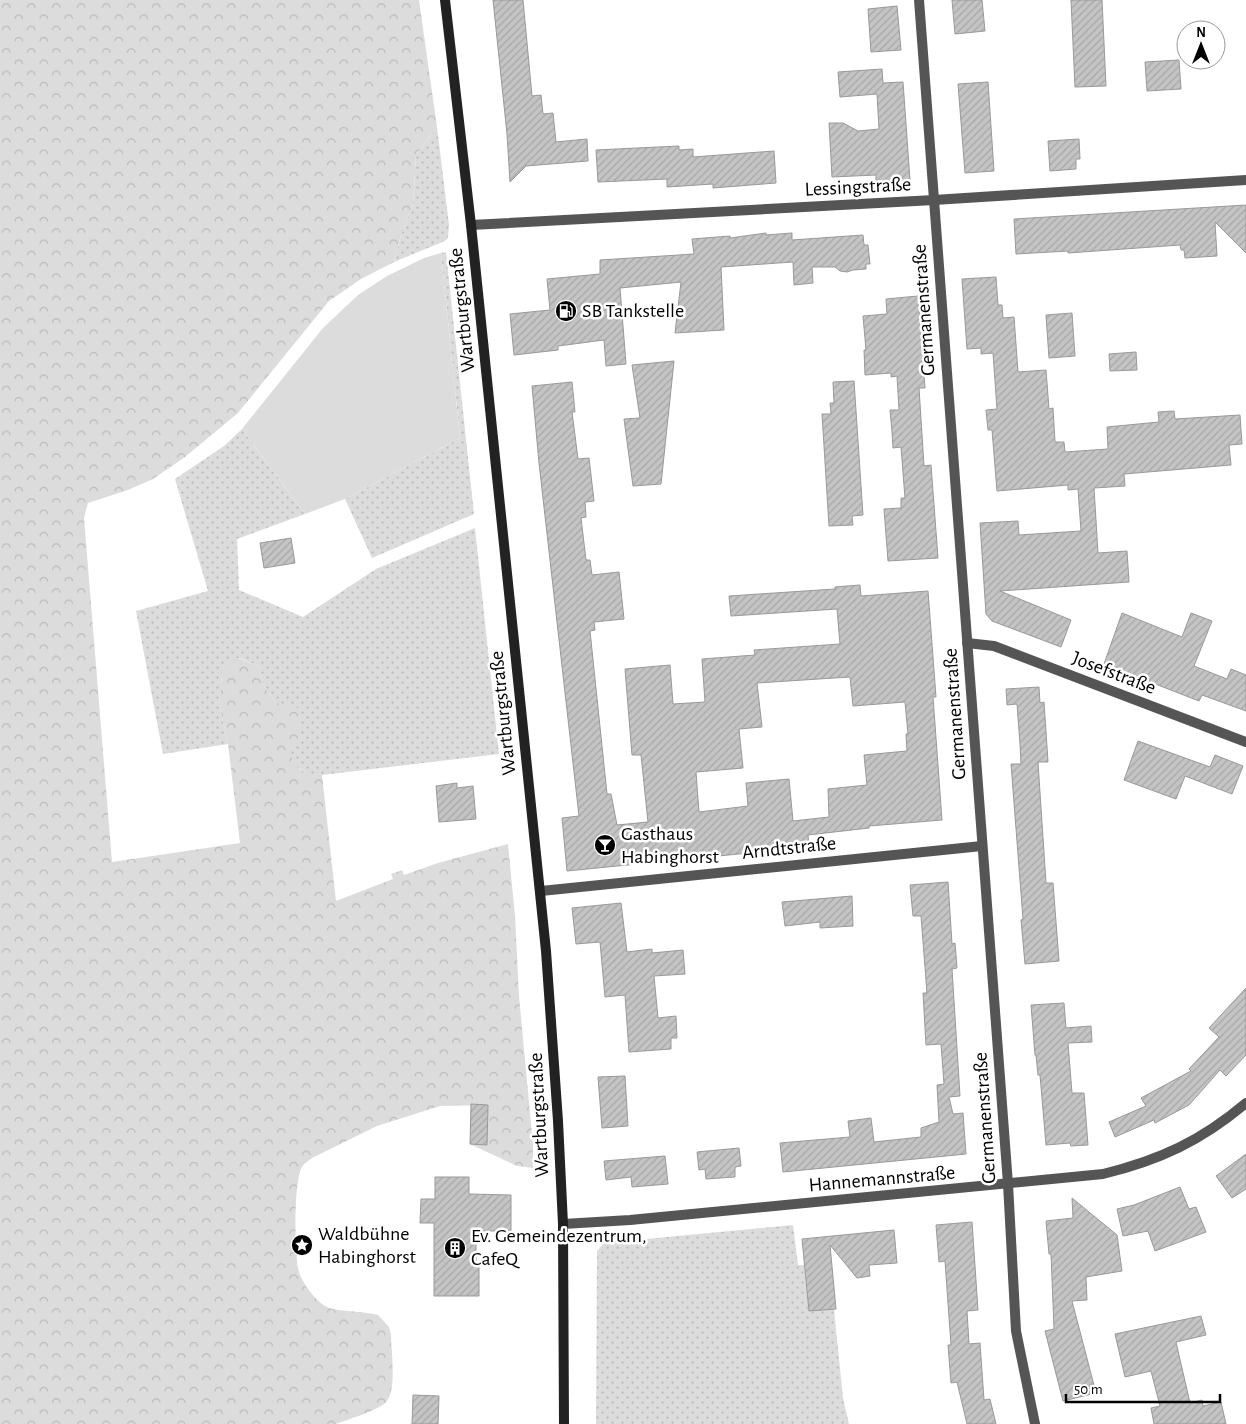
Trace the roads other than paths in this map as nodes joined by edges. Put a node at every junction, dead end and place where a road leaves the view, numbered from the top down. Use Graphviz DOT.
graph roads {
  1 [pos="445,0"];
  2 [pos="919,0"];
  3 [pos="1246,180"];
  4 [pos="934,200"];
  5 [pos="471,225"];
  6 [pos="967,643"];
  7 [pos="1246,742"];
  8 [pos="982,846"];
  9 [pos="540,891"];
  10 [pos="1246,1103"];
  11 [pos="1008,1184"];
  12 [pos="563,1224"];
  13 [pos="564,1424"];
  14 [pos="1035,1424"];
  1 -- 5 [label="main road, Wartburgstraße"];
  2 -- 4 [label="street, Germanenstraße"];
  3 -- 4 [label="street, Lessingstraße"];
  4 -- 5 [label="street, Lessingstraße"];
  4 -- 6 [label="street, Germanenstraße"];
  5 -- 9 [label="main road, Wartburgstraße"];
  6 -- 7 [label="street, Josefstraße"];
  6 -- 8 [label="street, Germanenstraße"];
  8 -- 9 [label="street, Arndtstraße"];
  8 -- 11 [label="street, Germanenstraße"];
  9 -- 12 [label="main road, Wartburgstraße"];
  10 -- 11 [label="street, Hannemannstraße"];
  11 -- 12 [label="street, Hannemannstraße"];
  11 -- 14 [label="street, Germanenstraße"];
  12 -- 13 [label="main road, Wartburgstraße"];
}
